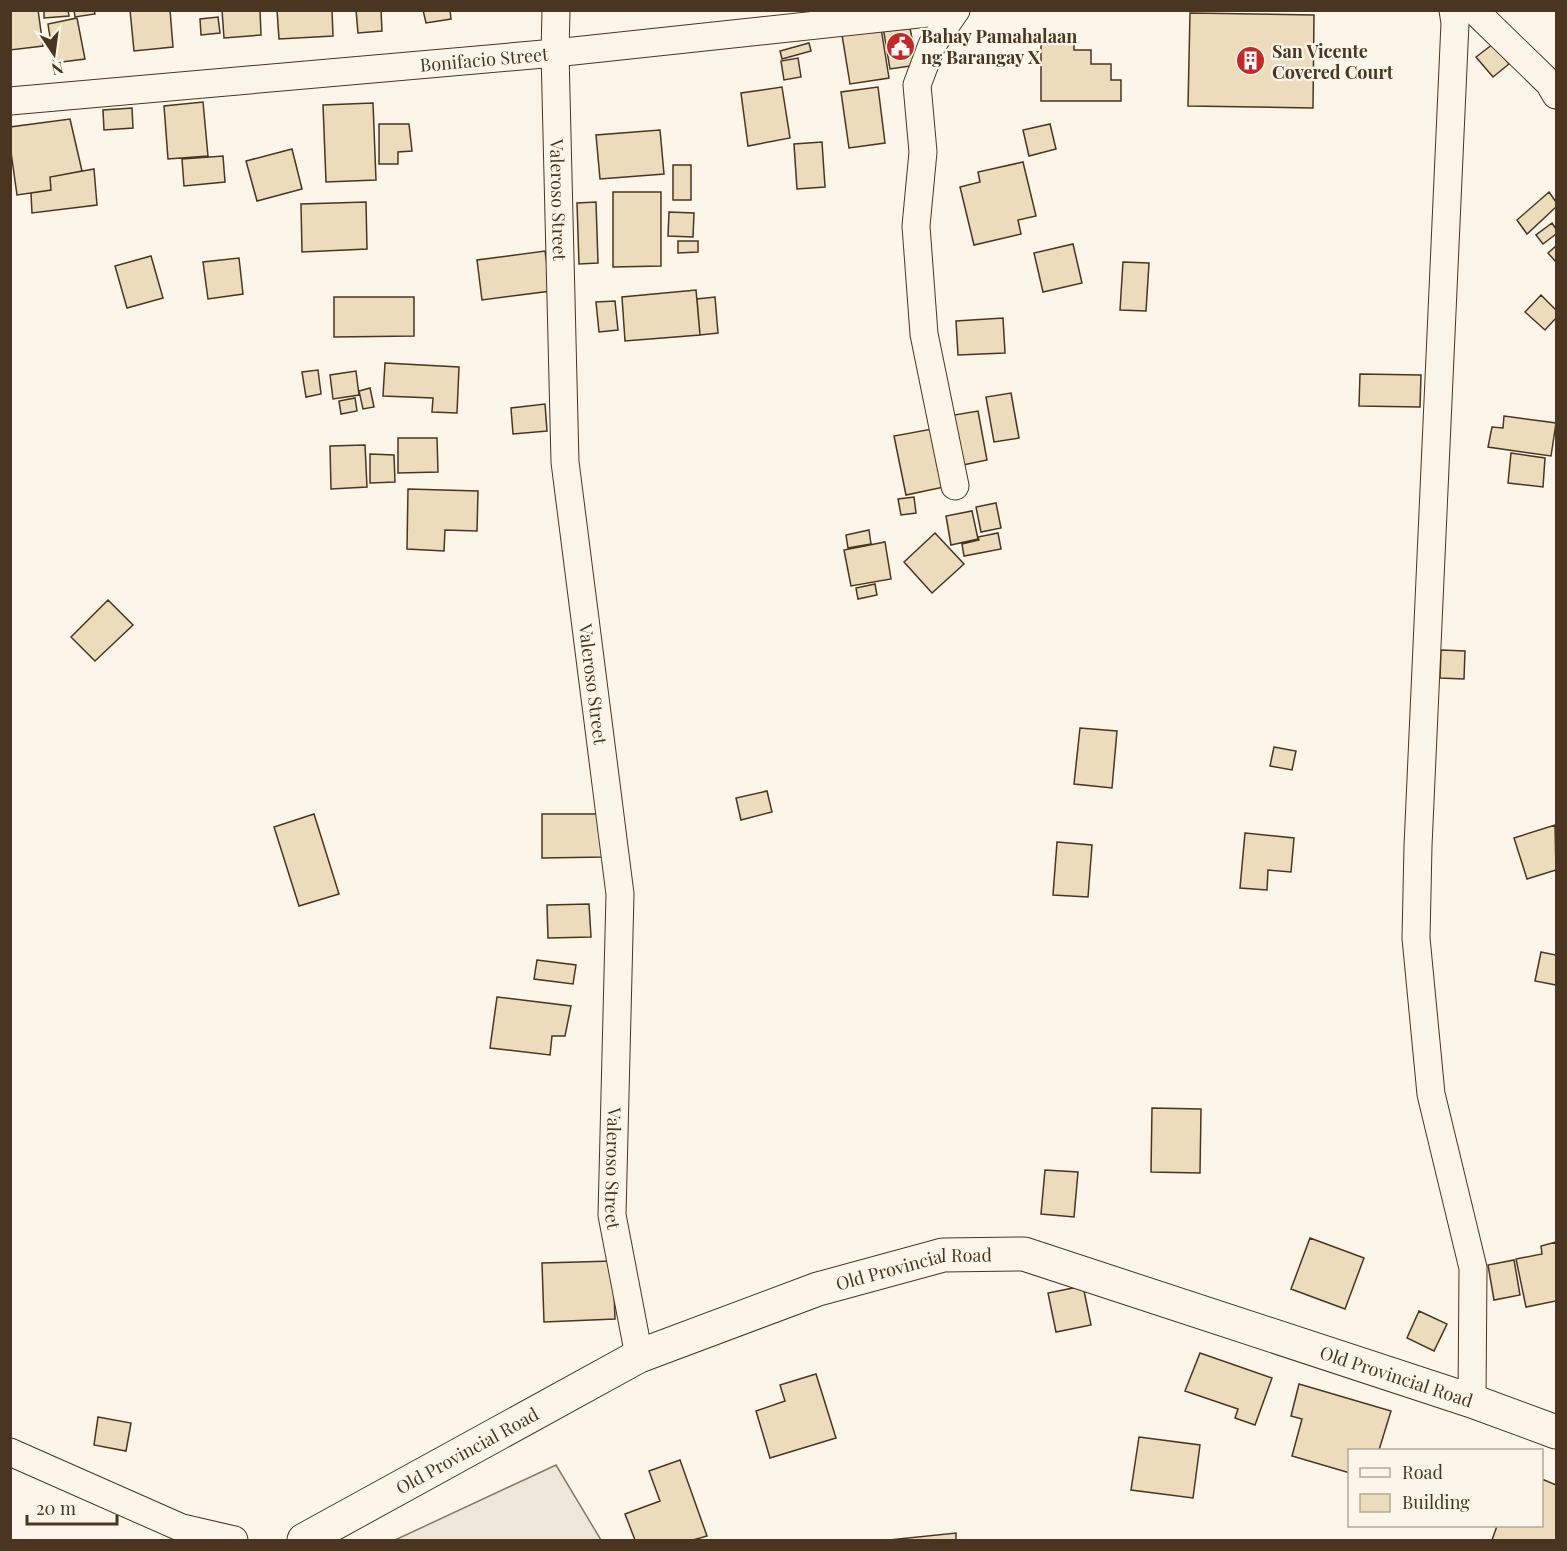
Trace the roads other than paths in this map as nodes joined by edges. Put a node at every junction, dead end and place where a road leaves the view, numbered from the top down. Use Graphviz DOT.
graph roads {
  1 [pos="556,10"];
  2 [pos="956,10"];
  3 [pos="1453,10"];
  4 [pos="1474,10"];
  5 [pos="555,53"];
  6 [pos="1557,95"];
  7 [pos="10,101"];
  8 [pos="955,486"];
  9 [pos="639,1356"];
  10 [pos="1472,1401"];
  11 [pos="1557,1432"];
  12 [pos="10,1452"];
  13 [pos="234,1540"];
  14 [pos="304,1540"];
  1 -- 5 [label="street, Valeroso Street"];
  2 -- 5 [label="street, Bonifacio Street"];
  2 -- 8 [label="street"];
  3 -- 10 [label="street"];
  4 -- 6 [label="street"];
  5 -- 7 [label="street, Bonifacio Street"];
  5 -- 9 [label="street, Valeroso Street"];
  9 -- 10 [label="main road, Old Provincial Road"];
  9 -- 14 [label="main road, Old Provincial Road"];
  10 -- 11 [label="main road, Old Provincial Road"];
  12 -- 13 [label="street"];
}
